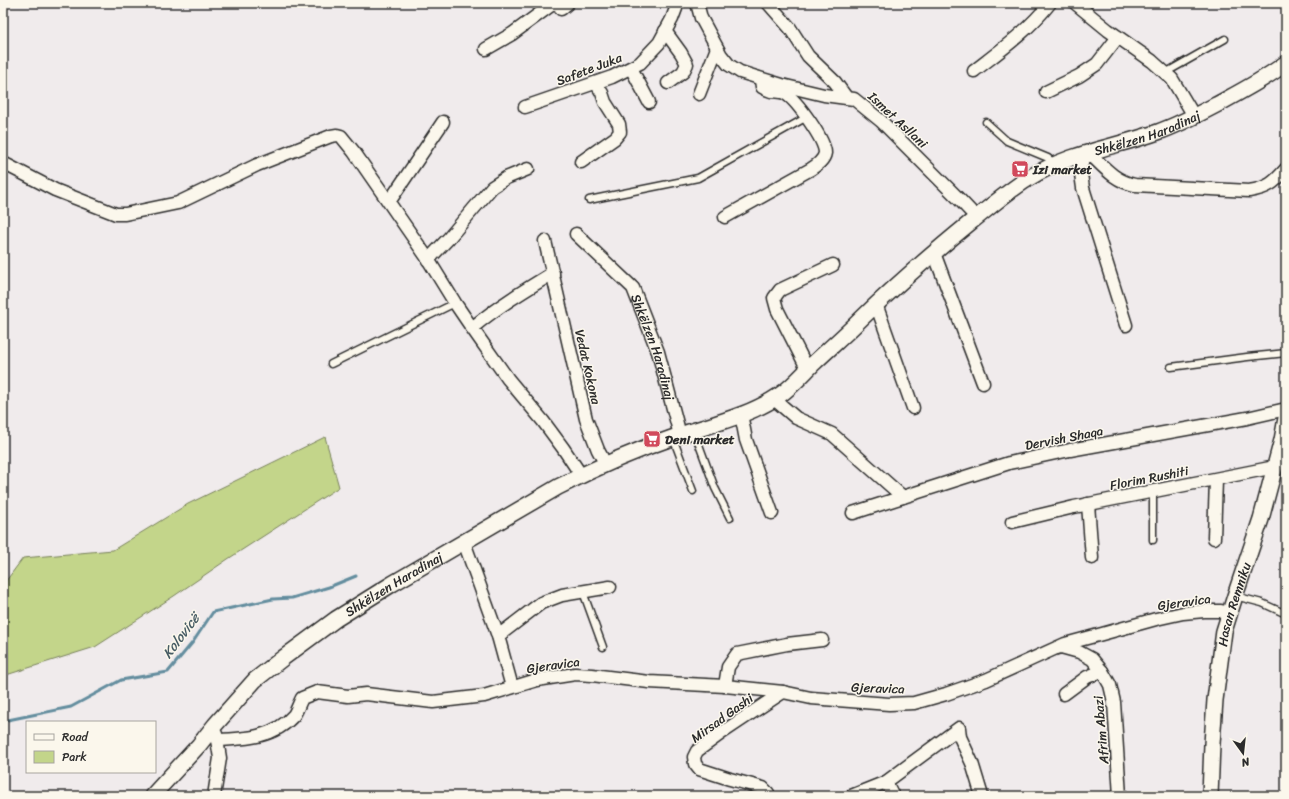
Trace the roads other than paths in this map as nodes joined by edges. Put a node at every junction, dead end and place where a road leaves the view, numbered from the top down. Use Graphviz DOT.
graph roads {
  1 [pos="678,3"];
  2 [pos="697,3"];
  3 [pos="768,3"];
  4 [pos="1050,3"];
  5 [pos="1075,3"];
  6 [pos="561,5"];
  7 [pos="666,31"];
  8 [pos="1118,36"];
  9 [pos="1225,39"];
  10 [pos="717,48"];
  11 [pos="486,49"];
  12 [pos="1286,63"];
  13 [pos="631,68"];
  14 [pos="974,71"];
  15 [pos="1165,73"];
  16 [pos="755,77"];
  17 [pos="596,83"];
  18 [pos="668,83"];
  19 [pos="1046,92"];
  20 [pos="698,94"];
  21 [pos="846,97"];
  22 [pos="649,102"];
  23 [pos="525,107"];
  24 [pos="1194,116"];
  25 [pos="807,117"];
  26 [pos="443,122"];
  27 [pos="986,122"];
  28 [pos="1088,152"];
  29 [pos="581,162"];
  30 [pos="3,163"];
  31 [pos="1055,164"];
  32 [pos="1286,169"];
  33 [pos="528,170"];
  34 [pos="589,200"];
  35 [pos="389,202"];
  36 [pos="725,217"];
  37 [pos="977,218"];
  38 [pos="576,234"];
  39 [pos="545,241"];
  40 [pos="934,253"];
  41 [pos="428,260"];
  42 [pos="833,265"];
  43 [pos="553,273"];
  44 [pos="455,303"];
  45 [pos="876,304"];
  46 [pos="1126,325"];
  47 [pos="472,328"];
  48 [pos="1286,353"];
  49 [pos="331,364"];
  50 [pos="1171,367"];
  51 [pos="808,370"];
  52 [pos="984,383"];
  53 [pos="774,399"];
  54 [pos="913,408"];
  55 [pos="1286,409"];
  56 [pos="741,414"];
  57 [pos="1286,418"];
  58 [pos="682,435"];
  59 [pos="606,465"];
  60 [pos="1275,467"];
  61 [pos="581,475"];
  62 [pos="1216,480"];
  63 [pos="693,491"];
  64 [pos="1153,492"];
  65 [pos="903,497"];
  66 [pos="1088,504"];
  67 [pos="772,513"];
  68 [pos="853,513"];
  69 [pos="730,518"];
  70 [pos="1012,522"];
  71 [pos="1214,538"];
  72 [pos="1153,540"];
  73 [pos="464,542"];
  74 [pos="1092,558"];
  75 [pos="610,587"];
  76 [pos="583,592"];
  77 [pos="1235,596"];
  78 [pos="1230,613"];
  79 [pos="1286,614"];
  80 [pos="498,636"];
  81 [pos="822,640"];
  82 [pos="602,647"];
  83 [pos="1055,649"];
  84 [pos="1102,670"];
  85 [pos="725,686"];
  86 [pos="512,687"];
  87 [pos="783,692"];
  88 [pos="1064,694"];
  89 [pos="215,725"];
  90 [pos="217,740"];
  91 [pos="886,782"];
  92 [pos="152,796"];
  93 [pos="214,796"];
  94 [pos="768,796"];
  95 [pos="851,796"];
  96 [pos="893,796"];
  97 [pos="982,796"];
  98 [pos="1120,796"];
  99 [pos="1210,796"];
  1 -- 7 [label="street, Safete Juka"];
  2 -- 10 [label="street, Ismet Asllani"];
  3 -- 21 [label="street"];
  4 -- 14 [label="street"];
  5 -- 8 [label="street"];
  6 -- 11 [label="street"];
  7 -- 13 [label="street, Safete Juka"];
  7 -- 18 [label="street"];
  8 -- 15 [label="street"];
  8 -- 19 [label="street"];
  9 -- 15 [label="lane"];
  10 -- 16 [label="street, Ismet Asllani"];
  10 -- 20 [label="street"];
  12 -- 24 [label="street, Shkëlzen Haradinaj"];
  13 -- 17 [label="street, Safete Juka"];
  13 -- 22 [label="street"];
  15 -- 24 [label="street"];
  16 -- 21 [label="street, Ismet Asllani"];
  16 -- 25 [label="street, Ismet Asllani"];
  17 -- 23 [label="street, Safete Juka"];
  17 -- 29 [label="street"];
  21 -- 37 [label="street, Ismet Asllani"];
  24 -- 28 [label="street, Shkëlzen Haradinaj"];
  25 -- 34 [label="lane"];
  25 -- 36 [label="street, Ismet Asllani"];
  26 -- 35 [label="street"];
  27 -- 31 [label="lane"];
  28 -- 31 [label="street, Shkëlzen Haradinaj"];
  28 -- 32 [label="street"];
  28 -- 46 [label="street"];
  30 -- 35 [label="street"];
  31 -- 37 [label="street, Shkëlzen Haradinaj"];
  33 -- 41 [label="street"];
  35 -- 41 [label="street"];
  37 -- 40 [label="street, Shkëlzen Haradinaj"];
  38 -- 58 [label="street, Shkëlzen Haradinaj"];
  39 -- 43 [label="street, Vedat Kokona"];
  40 -- 45 [label="street, Shkëlzen Haradinaj"];
  40 -- 52 [label="street"];
  41 -- 44 [label="street"];
  42 -- 51 [label="street"];
  43 -- 47 [label="street"];
  43 -- 59 [label="street, Vedat Kokona"];
  44 -- 47 [label="street"];
  44 -- 49 [label="lane"];
  45 -- 51 [label="street, Shkëlzen Haradinaj"];
  45 -- 54 [label="street"];
  47 -- 61 [label="street"];
  48 -- 50 [label="lane"];
  51 -- 53 [label="street, Shkëlzen Haradinaj"];
  53 -- 56 [label="street, Shkëlzen Haradinaj"];
  53 -- 65 [label="street"];
  55 -- 65 [label="street, Dervish Shaqa"];
  56 -- 58 [label="street, Shkëlzen Haradinaj"];
  56 -- 67 [label="street"];
  57 -- 60 [label="street, Hasan Remniku"];
  58 -- 59 [label="street, Shkëlzen Haradinaj"];
  58 -- 63 [label="lane"];
  58 -- 69 [label="lane"];
  59 -- 61 [label="street, Shkëlzen Haradinaj"];
  60 -- 62 [label="street, Florim Rushiti"];
  60 -- 77 [label="street, Hasan Remniku"];
  61 -- 73 [label="street, Shkëlzen Haradinaj"];
  62 -- 64 [label="street, Florim Rushiti"];
  62 -- 71 [label="street"];
  64 -- 66 [label="street, Florim Rushiti"];
  64 -- 72 [label="lane"];
  65 -- 68 [label="street, Dervish Shaqa"];
  66 -- 70 [label="street, Florim Rushiti"];
  66 -- 74 [label="street"];
  73 -- 80 [label="street, Gjeravica"];
  73 -- 89 [label="street, Shkëlzen Haradinaj"];
  75 -- 76 [label="street"];
  76 -- 80 [label="street"];
  76 -- 82 [label="lane"];
  77 -- 78 [label="street, Hasan Remniku"];
  77 -- 79 [label="lane"];
  78 -- 83 [label="street, Gjeravica"];
  78 -- 99 [label="street, Hasan Remniku"];
  80 -- 86 [label="street, Gjeravica"];
  81 -- 85 [label="street"];
  83 -- 84 [label="street, Afrim Abazi"];
  83 -- 87 [label="street, Gjeravica"];
  84 -- 88 [label="street"];
  84 -- 98 [label="street, Afrim Abazi"];
  85 -- 86 [label="street, Gjeravica"];
  85 -- 87 [label="street, Gjeravica"];
  86 -- 90 [label="street, Gjeravica"];
  87 -- 94 [label="street, Mirsad Gashi"];
  89 -- 90 [label="street"];
  89 -- 92 [label="street, Shkëlzen Haradinaj"];
  90 -- 93 [label="street"];
  91 -- 95 [label="street"];
  91 -- 96 [label="street"];
  91 -- 97 [label="street"];
}
